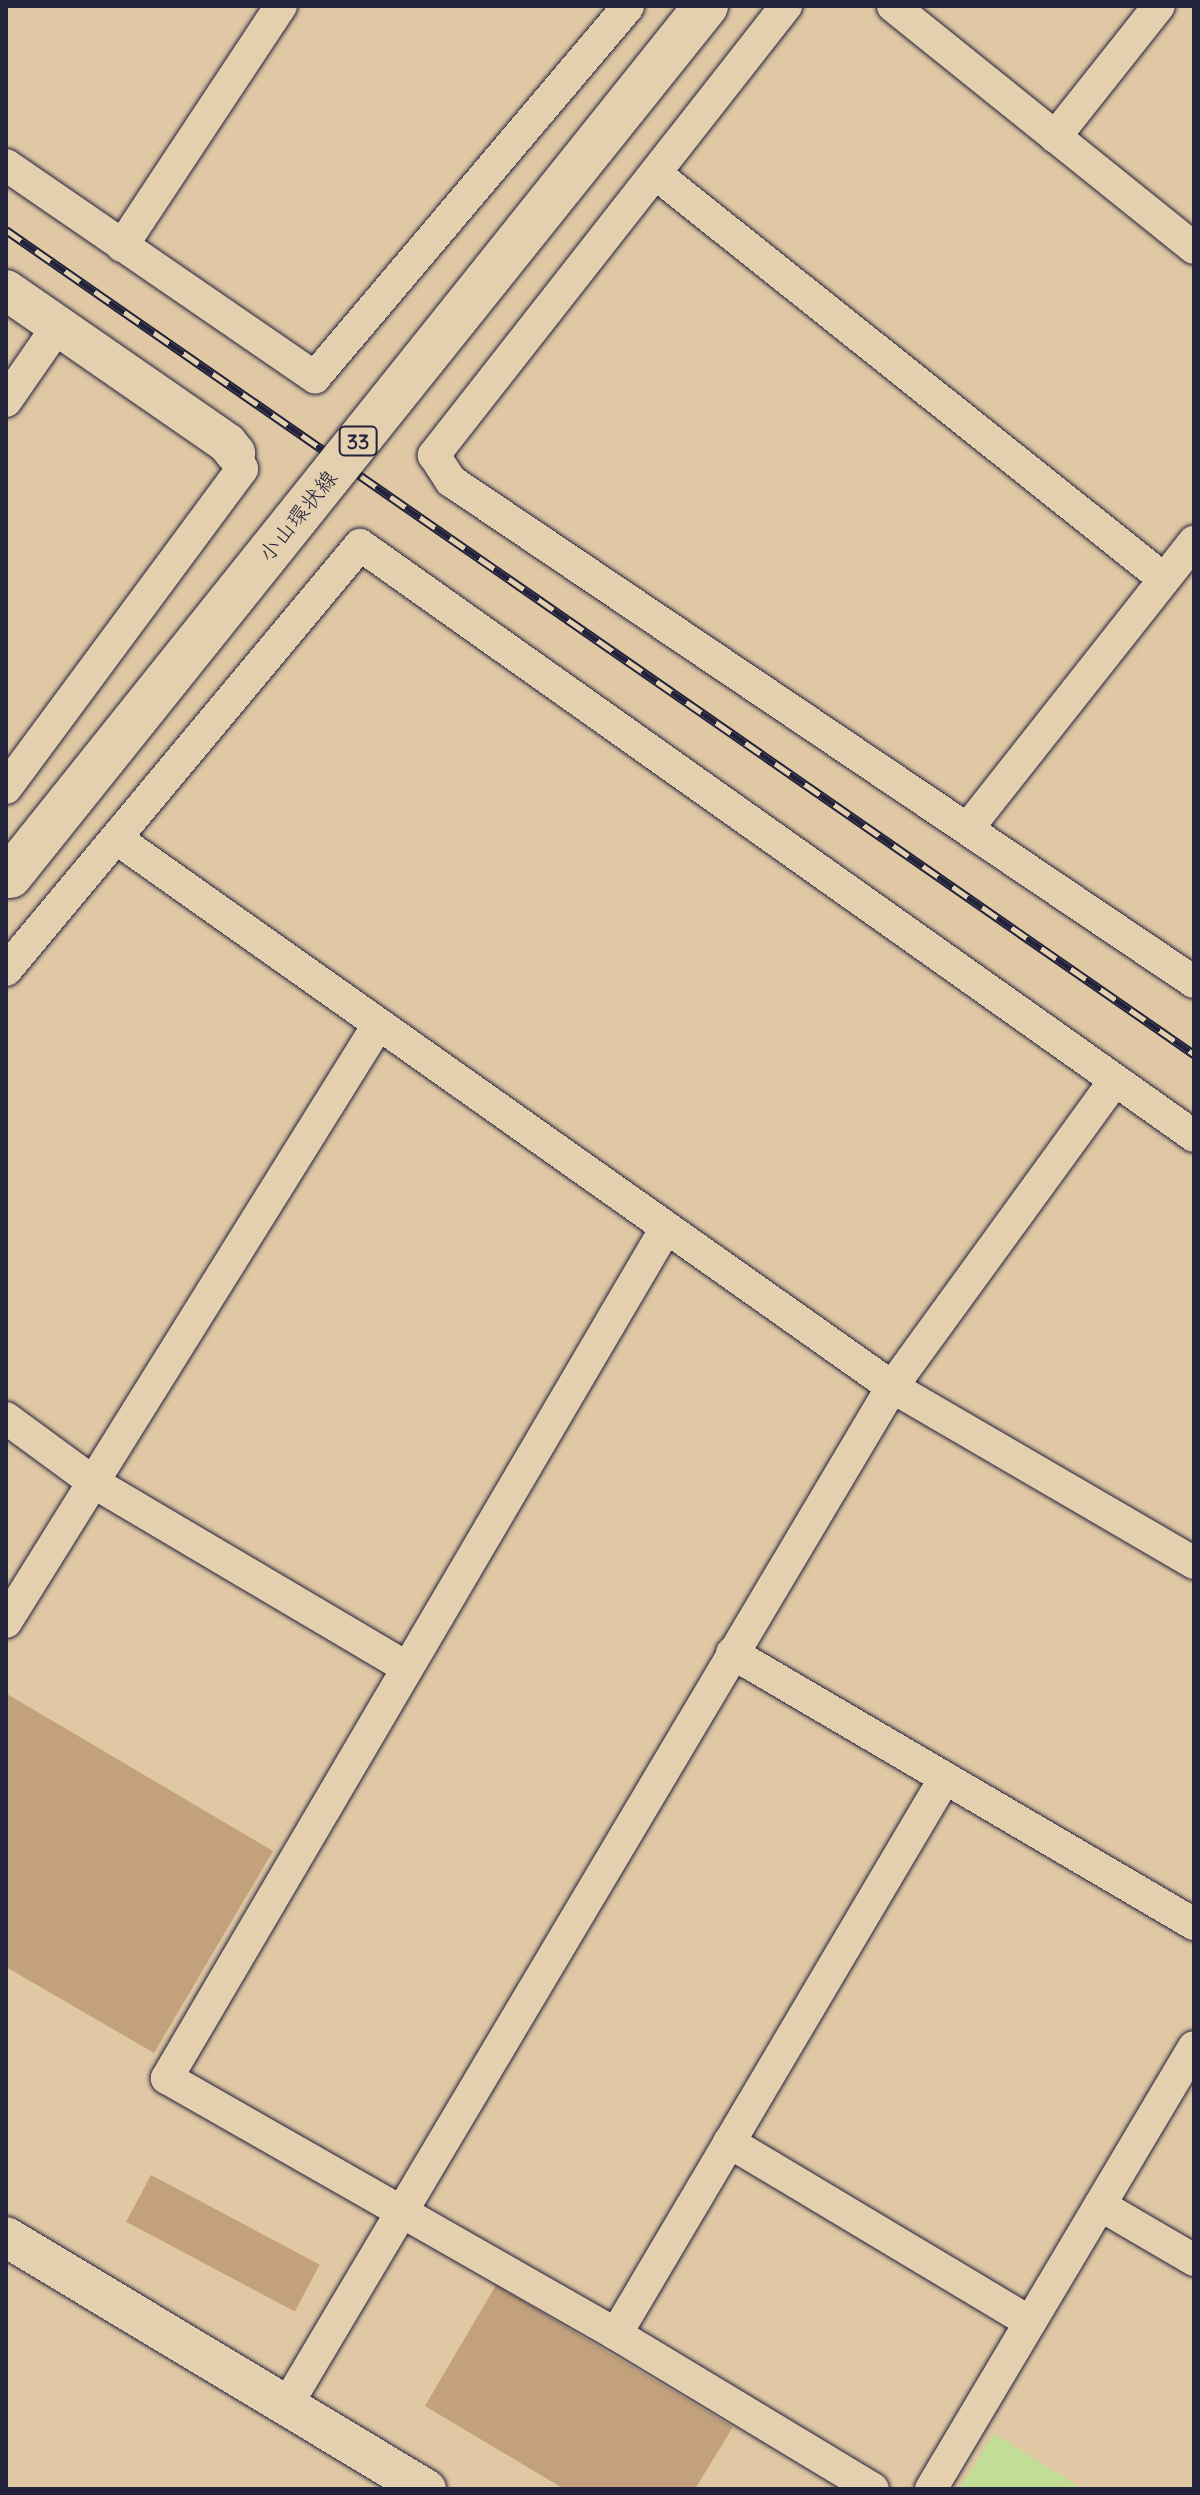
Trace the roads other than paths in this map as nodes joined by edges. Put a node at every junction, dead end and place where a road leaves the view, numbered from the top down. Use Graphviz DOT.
graph roads {
  1 [pos="281,6"];
  2 [pos="628,6"];
  3 [pos="706,6"];
  4 [pos="786,6"];
  5 [pos="893,6"];
  6 [pos="1159,6"];
  7 [pos="1055,137"];
  8 [pos="6,165"];
  9 [pos="656,174"];
  10 [pos="122,246"];
  11 [pos="1194,248"];
  12 [pos="6,290"];
  13 [pos="58,326"];
  14 [pos="6,401"];
  15 [pos="235,453"];
  16 [pos="1194,542"];
  17 [pos="1164,579"];
  18 [pos="19,747"];
  19 [pos="6,788"];
  20 [pos="968,828"];
  21 [pos="117,839"];
  22 [pos="10,876"];
  23 [pos="6,970"];
  24 [pos="1193,980"];
  25 [pos="378,1025"];
  26 [pos="1114,1081"];
  27 [pos="1194,1136"];
  28 [pos="666,1228"];
  29 [pos="892,1387"];
  30 [pos="6,1418"];
  31 [pos="93,1482"];
  32 [pos="1194,1563"];
  33 [pos="6,1622"];
  34 [pos="732,1653"];
  35 [pos="406,1667"];
  36 [pos="945,1778"];
  37 [pos="1194,1924"];
  38 [pos="1194,2047"];
  39 [pos="729,2142"];
  40 [pos="1100,2205"];
  41 [pos="400,2210"];
  42 [pos="6,2237"];
  43 [pos="1194,2260"];
  44 [pos="1030,2322"];
  45 [pos="616,2334"];
  46 [pos="288,2403"];
  47 [pos="426,2489"];
  48 [pos="873,2489"];
  49 [pos="931,2489"];
  1 -- 10 [label="street"];
  2 -- 10 [label="street"];
  3 -- 22 [label="main road, 小山環状線 / 33, bridge"];
  4 -- 9 [label="street"];
  5 -- 7 [label="street"];
  6 -- 7 [label="street"];
  7 -- 11 [label="street"];
  8 -- 10 [label="street"];
  9 -- 17 [label="street"];
  9 -- 20 [label="street"];
  12 -- 13 [label="street"];
  13 -- 14 [label="street"];
  13 -- 15 [label="street"];
  15 -- 18 [label="street"];
  16 -- 17 [label="street"];
  17 -- 20 [label="street"];
  18 -- 19 [label="street"];
  20 -- 24 [label="street"];
  21 -- 23 [label="street"];
  21 -- 25 [label="street"];
  21 -- 26 [label="street"];
  25 -- 28 [label="street"];
  25 -- 31 [label="street"];
  26 -- 27 [label="street"];
  26 -- 29 [label="street"];
  28 -- 29 [label="street"];
  28 -- 35 [label="street"];
  29 -- 32 [label="street"];
  29 -- 34 [label="street"];
  30 -- 31 [label="street"];
  31 -- 33 [label="street"];
  31 -- 35 [label="street"];
  34 -- 36 [label="street"];
  34 -- 41 [label="street"];
  35 -- 41 [label="street"];
  36 -- 37 [label="street"];
  36 -- 39 [label="street"];
  38 -- 40 [label="street"];
  39 -- 44 [label="street"];
  39 -- 45 [label="street"];
  40 -- 43 [label="street"];
  40 -- 44 [label="street"];
  41 -- 45 [label="street"];
  41 -- 46 [label="street"];
  42 -- 46 [label="street"];
  44 -- 49 [label="street"];
  45 -- 48 [label="street"];
  46 -- 47 [label="street"];
}
